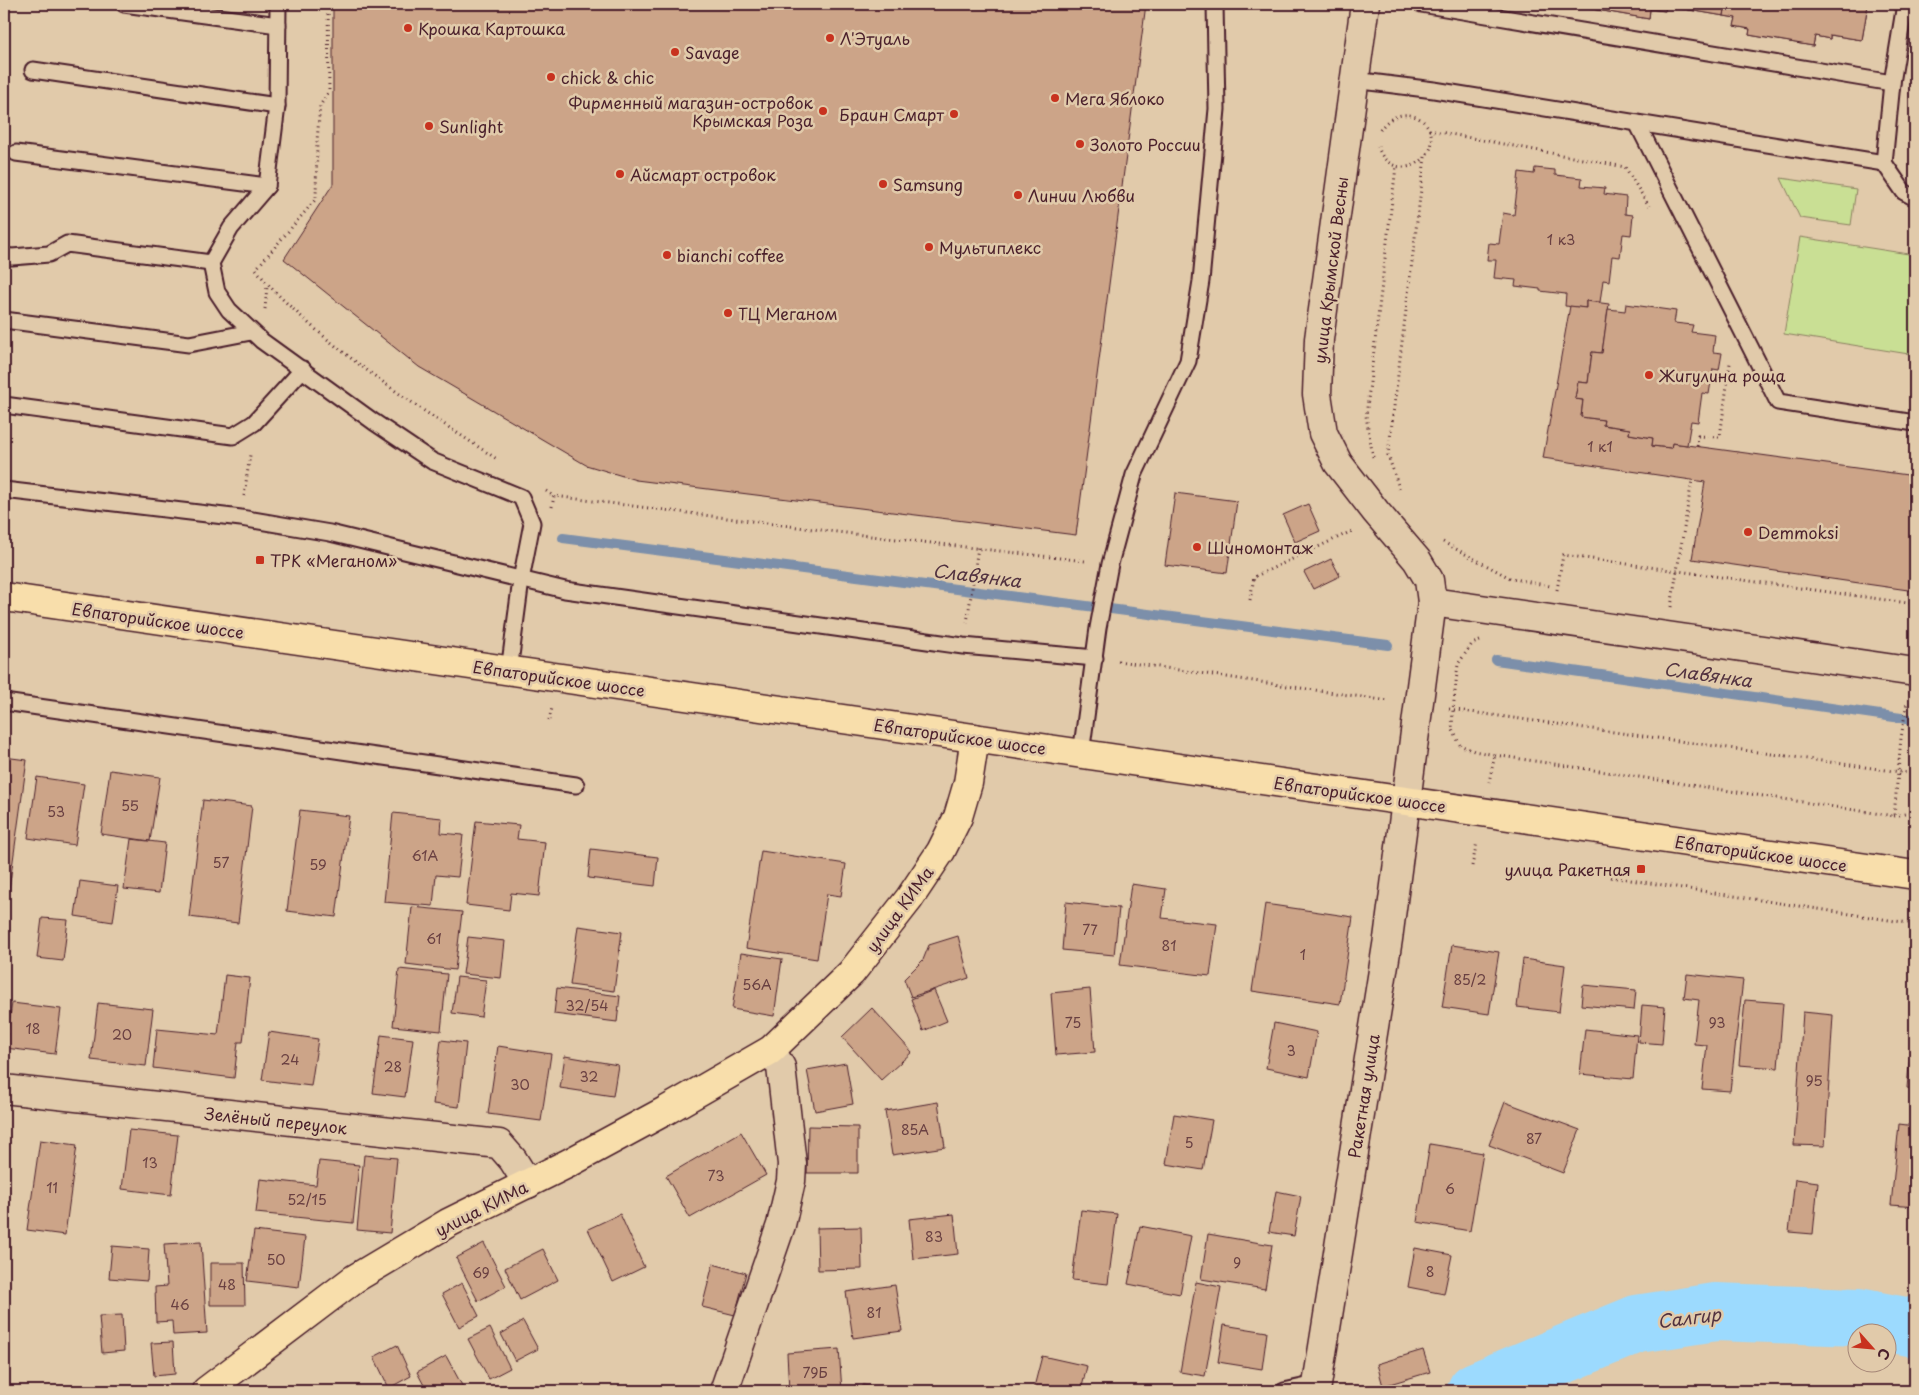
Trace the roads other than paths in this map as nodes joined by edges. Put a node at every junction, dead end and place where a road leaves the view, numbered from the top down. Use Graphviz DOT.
graph roads {
  1 [pos="124,4"];
  2 [pos="278,4"];
  3 [pos="1215,4"];
  4 [pos="1365,4"];
  5 [pos="1421,4"];
  6 [pos="1905,4"];
  7 [pos="278,25"];
  8 [pos="33,70"];
  9 [pos="1354,80"];
  10 [pos="1892,83"];
  11 [pos="277,106"];
  12 [pos="1637,123"];
  13 [pos="16,153"];
  14 [pos="1884,163"];
  15 [pos="267,186"];
  16 [pos="1915,198"];
  17 [pos="4,256"];
  18 [pos="211,264"];
  19 [pos="4,320"];
  20 [pos="251,332"];
  21 [pos="303,370"];
  22 [pos="4,405"];
  23 [pos="1915,422"];
  24 [pos="4,490"];
  25 [pos="522,580"];
  26 [pos="4,598"];
  27 [pos="1432,602"];
  28 [pos="1095,658"];
  29 [pos="509,671"];
  30 [pos="1914,672"];
  31 [pos="4,702"];
  32 [pos="975,738"];
  33 [pos="1081,754"];
  34 [pos="576,786"];
  35 [pos="1405,801"];
  36 [pos="1915,875"];
  37 [pos="771,1050"];
  38 [pos="4,1089"];
  39 [pos="528,1184"];
  40 [pos="1316,1388"];
  41 [pos="206,1391"];
  42 [pos="724,1391"];
  43 [pos="1284,1391"];
  1 -- 7 [label="lane"];
  2 -- 7 [label="lane"];
  3 -- 28 [label="lane"];
  4 -- 9 [label="street, улица Крымской Весны"];
  5 -- 10 [label="lane"];
  6 -- 10 [label="lane"];
  7 -- 11 [label="lane"];
  8 -- 11 [label="lane"];
  9 -- 12 [label="lane"];
  9 -- 27 [label="street, улица Крымской Весны"];
  10 -- 14 [label="lane"];
  11 -- 15 [label="lane"];
  12 -- 14 [label="lane"];
  12 -- 23 [label="lane"];
  13 -- 15 [label="lane"];
  14 -- 16 [label="lane"];
  15 -- 18 [label="lane"];
  17 -- 18 [label="lane"];
  18 -- 20 [label="lane"];
  19 -- 20 [label="lane"];
  20 -- 21 [label="lane"];
  21 -- 22 [label="lane"];
  21 -- 25 [label="lane"];
  24 -- 25 [label="lane"];
  25 -- 28 [label="lane"];
  25 -- 29 [label="lane"];
  26 -- 29 [label="main road, Евпаторийское шоссе"];
  27 -- 30 [label="street"];
  27 -- 35 [label="street, улица Крымской Весны"];
  28 -- 33 [label="lane"];
  29 -- 32 [label="main road, Евпаторийское шоссе"];
  31 -- 34 [label="lane"];
  32 -- 33 [label="main road, Евпаторийское шоссе"];
  32 -- 37 [label="main road, улица КИМа"];
  33 -- 35 [label="main road, Евпаторийское шоссе"];
  35 -- 36 [label="main road, Евпаторийское шоссе"];
  35 -- 40 [label="street, Ракетная улица"];
  37 -- 39 [label="main road, улица КИМа"];
  37 -- 42 [label="street"];
  38 -- 39 [label="street, Зелёный переулок"];
  39 -- 41 [label="main road, улица КИМа"];
  40 -- 43 [label="lane"];
}
